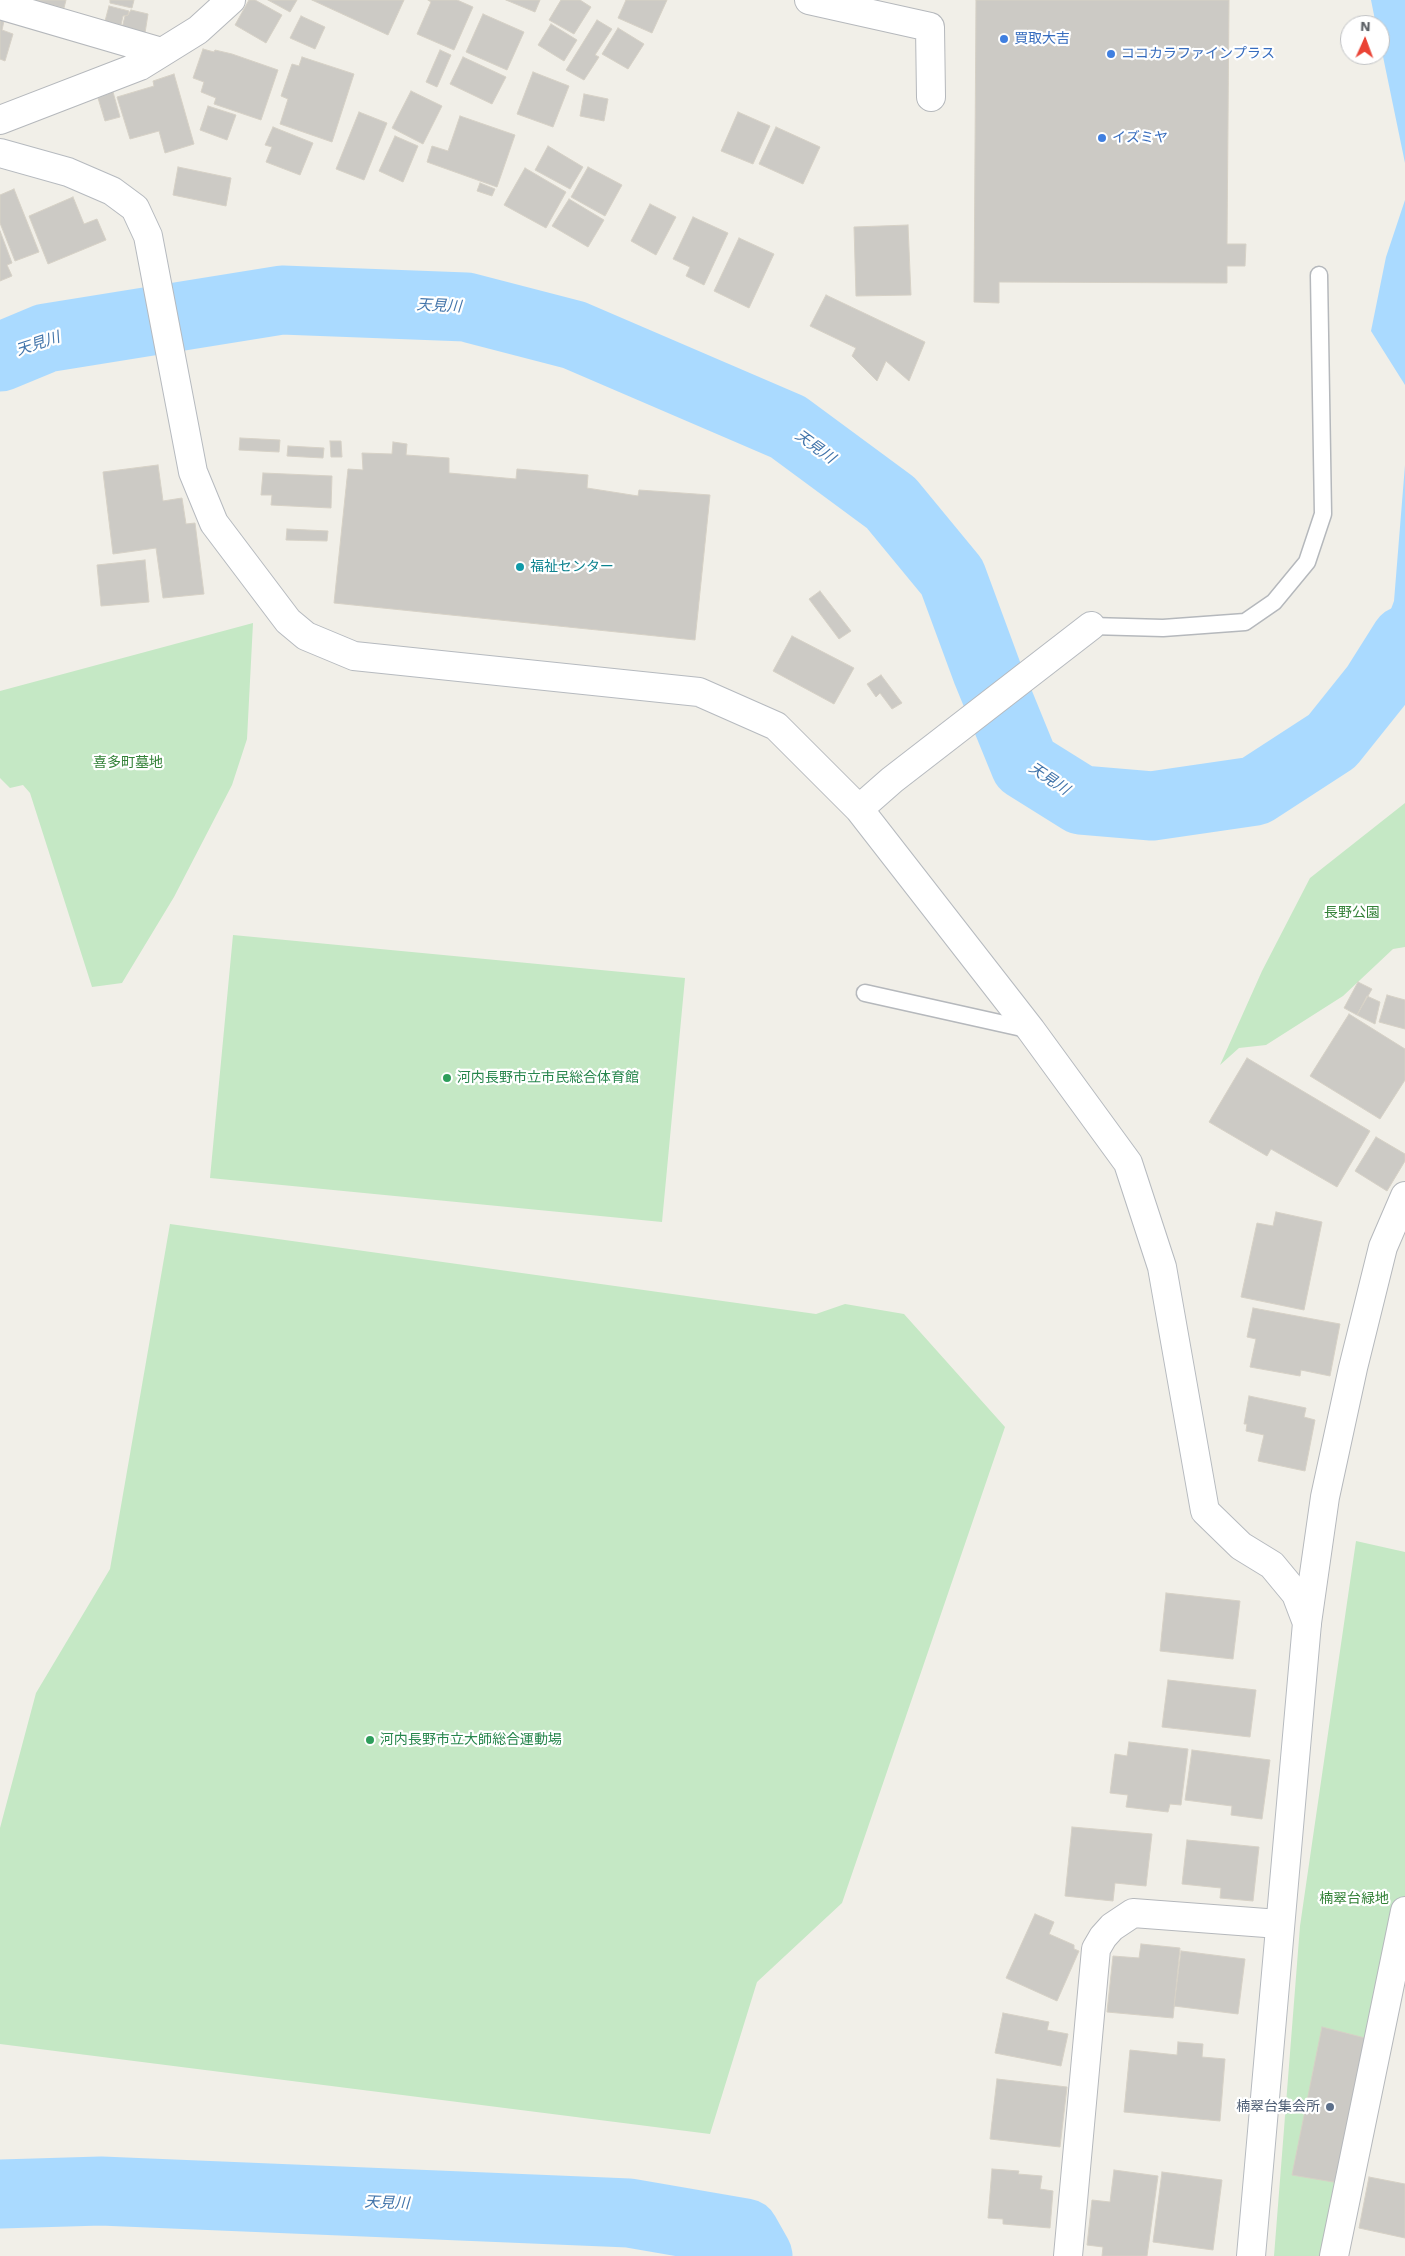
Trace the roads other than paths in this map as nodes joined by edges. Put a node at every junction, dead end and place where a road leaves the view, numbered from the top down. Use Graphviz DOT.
graph roads {
  1 [pos="231,0"];
  2 [pos="808,0"];
  3 [pos="0,5"];
  4 [pos="161,52"];
  5 [pos="931,97"];
  6 [pos="0,120"];
  7 [pos="0,154"];
  8 [pos="1319,275"];
  9 [pos="1091,626"];
  10 [pos="859,809"];
  11 [pos="865,994"];
  12 [pos="1031,1030"];
  13 [pos="1405,1196"];
  14 [pos="1306,1623"];
  15 [pos="1405,1911"];
  16 [pos="1279,1924"];
  17 [pos="1399,1970"];
  18 [pos="1068,2256"];
  19 [pos="1250,2256"];
  20 [pos="1334,2256"];
  1 -- 4 [label="street"];
  2 -- 5 [label="street"];
  3 -- 4 [label="street"];
  4 -- 6 [label="street"];
  7 -- 10 [label="street"];
  8 -- 9 [label="lane"];
  9 -- 10 [label="street"];
  10 -- 12 [label="street"];
  11 -- 12 [label="lane"];
  12 -- 14 [label="street"];
  13 -- 14 [label="street"];
  14 -- 16 [label="street"];
  15 -- 17 [label="street"];
  16 -- 18 [label="street"];
  16 -- 19 [label="street"];
  17 -- 20 [label="street"];
}
